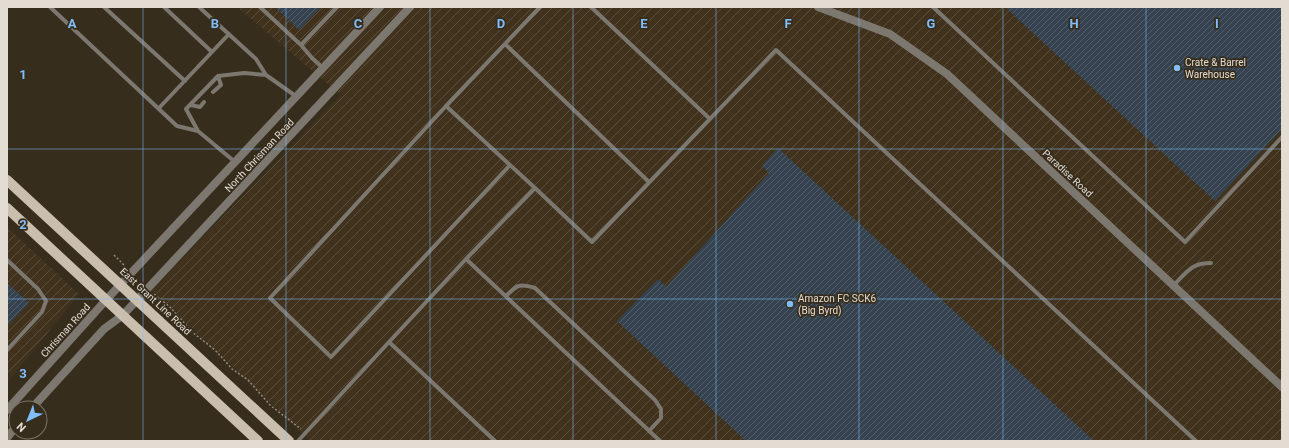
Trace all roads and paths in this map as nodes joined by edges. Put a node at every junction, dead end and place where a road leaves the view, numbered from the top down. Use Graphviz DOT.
graph roads {
  1 [pos="50,7"];
  2 [pos="104,7"];
  3 [pos="164,7"];
  4 [pos="200,7"];
  5 [pos="260,7"];
  6 [pos="337,7"];
  7 [pos="380,7"];
  8 [pos="410,7"];
  9 [pos="540,7"];
  10 [pos="591,7"];
  11 [pos="818,7"];
  12 [pos="933,7"];
  13 [pos="229,34"];
  14 [pos="505,44"];
  15 [pos="301,45"];
  16 [pos="212,52"];
  17 [pos="324,68"];
  18 [pos="266,75"];
  19 [pos="218,76"];
  20 [pos="185,81"];
  21 [pos="213,92"];
  22 [pos="297,97"];
  23 [pos="204,102"];
  24 [pos="190,105"];
  25 [pos="446,106"];
  26 [pos="159,108"];
  27 [pos="710,119"];
  28 [pos="198,131"];
  29 [pos="1282,138"];
  30 [pos="235,162"];
  31 [pos="510,166"];
  32 [pos="7,180"];
  33 [pos="649,182"];
  34 [pos="535,188"];
  35 [pos="7,208"];
  36 [pos="114,255"];
  37 [pos="466,259"];
  38 [pos="7,260"];
  39 [pos="1211,263"];
  40 [pos="132,272"];
  41 [pos="120,284"];
  42 [pos="1174,286"];
  43 [pos="148,288"];
  44 [pos="506,296"];
  45 [pos="106,300"];
  46 [pos="137,300"];
  47 [pos="122,315"];
  48 [pos="389,342"];
  49 [pos="7,350"];
  50 [pos="1282,387"];
  51 [pos="39,400"];
  52 [pos="7,410"];
  53 [pos="649,431"];
  54 [pos="306,433"];
  55 [pos="258,441"];
  56 [pos="289,441"];
  57 [pos="298,441"];
  58 [pos="495,441"];
  59 [pos="660,441"];
  60 [pos="1196,441"];
  1 -- 26 [label="lane"];
  2 -- 20 [label="lane"];
  3 -- 16 [label="lane"];
  4 -- 13 [label="lane"];
  5 -- 15 [label="lane"];
  6 -- 15 [label="lane"];
  7 -- 17 [label="street, North Chrisman Road"];
  8 -- 43 [label="street, North Chrisman Road"];
  9 -- 14 [label="lane"];
  10 -- 27 [label="lane"];
  11 -- 42 [label="street, Paradise Road"];
  12 -- 29 [label="lane"];
  13 -- 16 [label="lane"];
  13 -- 18 [label="lane"];
  14 -- 25 [label="lane"];
  14 -- 33 [label="lane"];
  15 -- 17 [label="lane"];
  16 -- 20 [label="lane"];
  17 -- 22 [label="street, North Chrisman Road"];
  18 -- 19 [label="lane"];
  18 -- 22 [label="lane"];
  19 -- 21 [label="lane"];
  19 -- 24 [label="lane"];
  20 -- 26 [label="lane"];
  22 -- 30 [label="street, North Chrisman Road"];
  23 -- 24 [label="lane"];
  24 -- 28 [label="lane"];
  25 -- 31 [label="lane"];
  25 -- 31 [label="lane"];
  26 -- 28 [label="lane"];
  27 -- 33 [label="lane"];
  27 -- 60 [label="lane"];
  28 -- 30 [label="lane"];
  30 -- 40 [label="street, North Chrisman Road"];
  31 -- 34 [label="lane"];
  32 -- 41 [label="main road, East Grant Line Road"];
  33 -- 34 [label="lane"];
  34 -- 37 [label="lane"];
  35 -- 45 [label="main road"];
  36 -- 40 [label="path"];
  37 -- 44 [label="lane"];
  37 -- 48 [label="lane"];
  38 -- 49 [label="lane"];
  39 -- 42 [label="lane"];
  40 -- 41 [label="street, North Chrisman Road"];
  41 -- 45 [label="street, North Chrisman Road"];
  41 -- 46 [label="main road, East Grant Line Road"];
  42 -- 50 [label="street, Paradise Road"];
  43 -- 46 [label="street, North Chrisman Road"];
  43 -- 54 [label="path"];
  44 -- 53 [label="lane"];
  44 -- 53 [label="lane"];
  45 -- 47 [label="main road"];
  45 -- 52 [label="street, Chrisman Road"];
  46 -- 47 [label="street, North Chrisman Road"];
  46 -- 56 [label="main road, East Grant Line Road"];
  47 -- 51 [label="street"];
  47 -- 55 [label="main road"];
  48 -- 54 [label="lane"];
  48 -- 58 [label="lane"];
  53 -- 59 [label="lane"];
  54 -- 57 [label="lane"];
}
